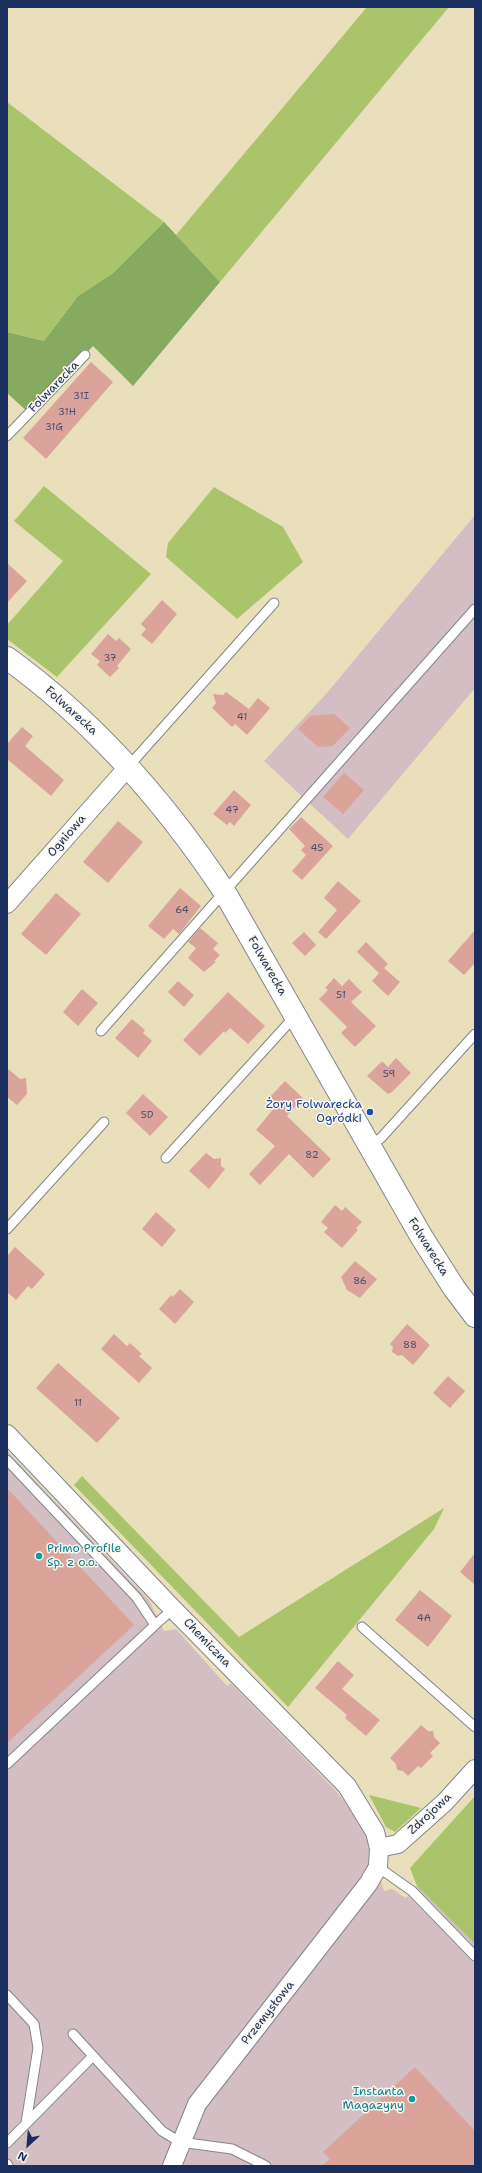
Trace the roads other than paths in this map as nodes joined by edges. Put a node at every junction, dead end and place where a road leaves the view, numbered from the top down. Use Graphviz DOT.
graph roads {
  1 [pos="85,355"];
  2 [pos="7,436"];
  3 [pos="274,603"];
  4 [pos="475,609"];
  5 [pos="7,658"];
  6 [pos="128,767"];
  7 [pos="224,891"];
  8 [pos="7,904"];
  9 [pos="295,1016"];
  10 [pos="101,1031"];
  11 [pos="475,1034"];
  12 [pos="104,1122"];
  13 [pos="369,1147"];
  14 [pos="166,1158"];
  15 [pos="7,1229"];
  16 [pos="475,1316"];
  17 [pos="7,1434"];
  18 [pos="7,1460"];
  19 [pos="172,1608"];
  20 [pos="155,1625"];
  21 [pos="362,1627"];
  22 [pos="475,1727"];
  23 [pos="7,1764"];
  24 [pos="475,1769"];
  25 [pos="379,1848"];
  26 [pos="378,1867"];
  27 [pos="475,1956"];
  28 [pos="7,1995"];
  29 [pos="73,2034"];
  30 [pos="93,2056"];
  31 [pos="26,2123"];
  32 [pos="180,2142"];
  33 [pos="7,2143"];
  34 [pos="172,2166"];
  35 [pos="266,2166"];
  1 -- 2 [label="lane, Folwarecka"];
  3 -- 6 [label="lane"];
  4 -- 7 [label="lane"];
  5 -- 6 [label="street, Folwarecka"];
  6 -- 7 [label="street, Folwarecka"];
  6 -- 8 [label="street, Ogniowa"];
  7 -- 9 [label="street, Folwarecka"];
  7 -- 10 [label="lane"];
  9 -- 13 [label="street, Folwarecka"];
  9 -- 14 [label="lane"];
  11 -- 13 [label="lane"];
  12 -- 15 [label="lane"];
  13 -- 16 [label="street, Folwarecka"];
  17 -- 19 [label="street, Chemiczna"];
  18 -- 20 [label="lane"];
  19 -- 20 [label="lane"];
  19 -- 25 [label="street, Chemiczna"];
  20 -- 23 [label="lane"];
  21 -- 22 [label="lane"];
  24 -- 25 [label="street, Zdrojowa"];
  25 -- 26 [label="street, Chemiczna"];
  26 -- 27 [label="lane"];
  26 -- 32 [label="street, Przemysłowa"];
  28 -- 31 [label="lane"];
  29 -- 30 [label="lane"];
  30 -- 31 [label="lane"];
  30 -- 32 [label="lane"];
  31 -- 33 [label="lane"];
  32 -- 34 [label="street, Przemysłowa"];
  32 -- 35 [label="lane"];
}
